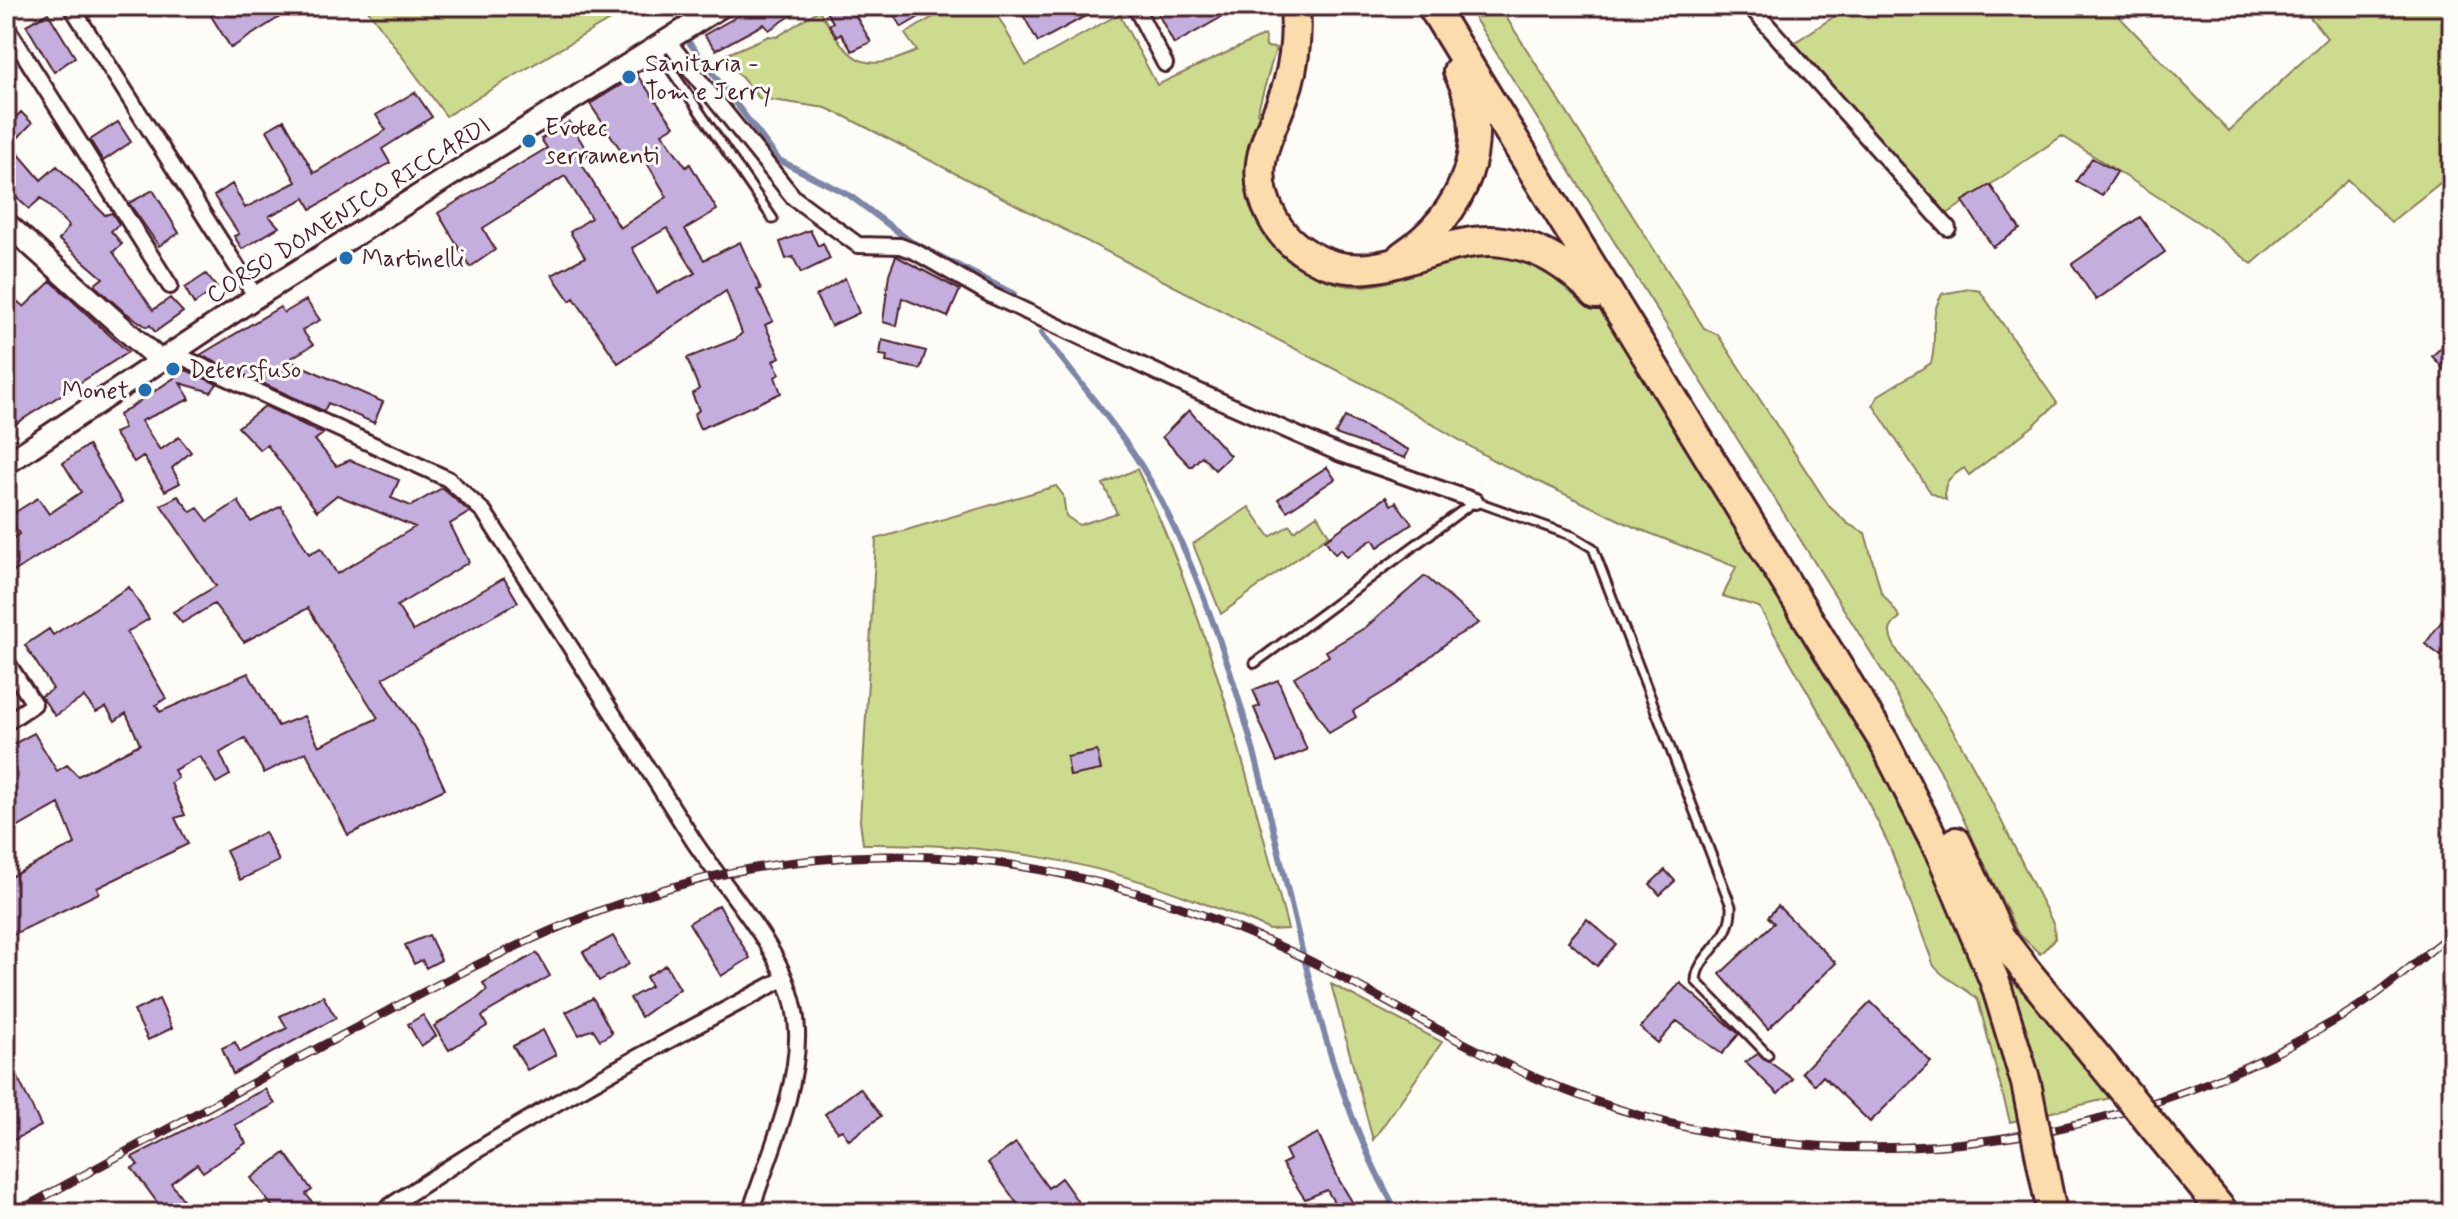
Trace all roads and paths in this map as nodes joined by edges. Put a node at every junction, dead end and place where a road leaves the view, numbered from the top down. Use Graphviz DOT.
graph roads {
  1 [pos="97,6"];
  2 [pos="722,6"];
  3 [pos="1135,6"];
  4 [pos="1295,6"];
  5 [pos="1417,6"];
  6 [pos="1432,6"];
  7 [pos="1448,6"];
  8 [pos="1750,6"];
  9 [pos="74,12"];
  10 [pos="6,26"];
  11 [pos="661,42"];
  12 [pos="1165,64"];
  13 [pos="773,219"];
  14 [pos="6,223"];
  15 [pos="1948,228"];
  16 [pos="1388,266"];
  17 [pos="170,286"];
  18 [pos="256,297"];
  19 [pos="167,357"];
  20 [pos="1702,443"];
  21 [pos="6,464"];
  22 [pos="1475,501"];
  23 [pos="6,661"];
  24 [pos="1255,663"];
  25 [pos="6,723"];
  26 [pos="783,979"];
  27 [pos="1768,1055"];
  28 [pos="380,1213"];
  29 [pos="750,1213"];
  30 [pos="2052,1213"];
  31 [pos="2224,1213"];
  1 -- 9 [label="lane"];
  2 -- 11 [label="main road, CORSO DOMENICO RICCARDI"];
  3 -- 12 [label="street"];
  4 -- 16 [label="highway"];
  5 -- 16 [label="highway"];
  6 -- 20 [label="highway"];
  7 -- 31 [label="highway, bridge"];
  8 -- 15 [label="street"];
  9 -- 18 [label="street"];
  10 -- 17 [label="street"];
  11 -- 13 [label="lane"];
  11 -- 18 [label="main road, CORSO DOMENICO RICCARDI"];
  11 -- 22 [label="street"];
  14 -- 19 [label="main road"];
  16 -- 20 [label="highway"];
  18 -- 19 [label="main road, CORSO DOMENICO RICCARDI"];
  19 -- 21 [label="main road, CORSO DOMENICO RICCARDI"];
  19 -- 26 [label="street"];
  20 -- 30 [label="highway, bridge"];
  22 -- 24 [label="lane"];
  22 -- 27 [label="lane"];
  23 -- 25 [label="street"];
  26 -- 28 [label="street"];
  26 -- 29 [label="street"];
}
